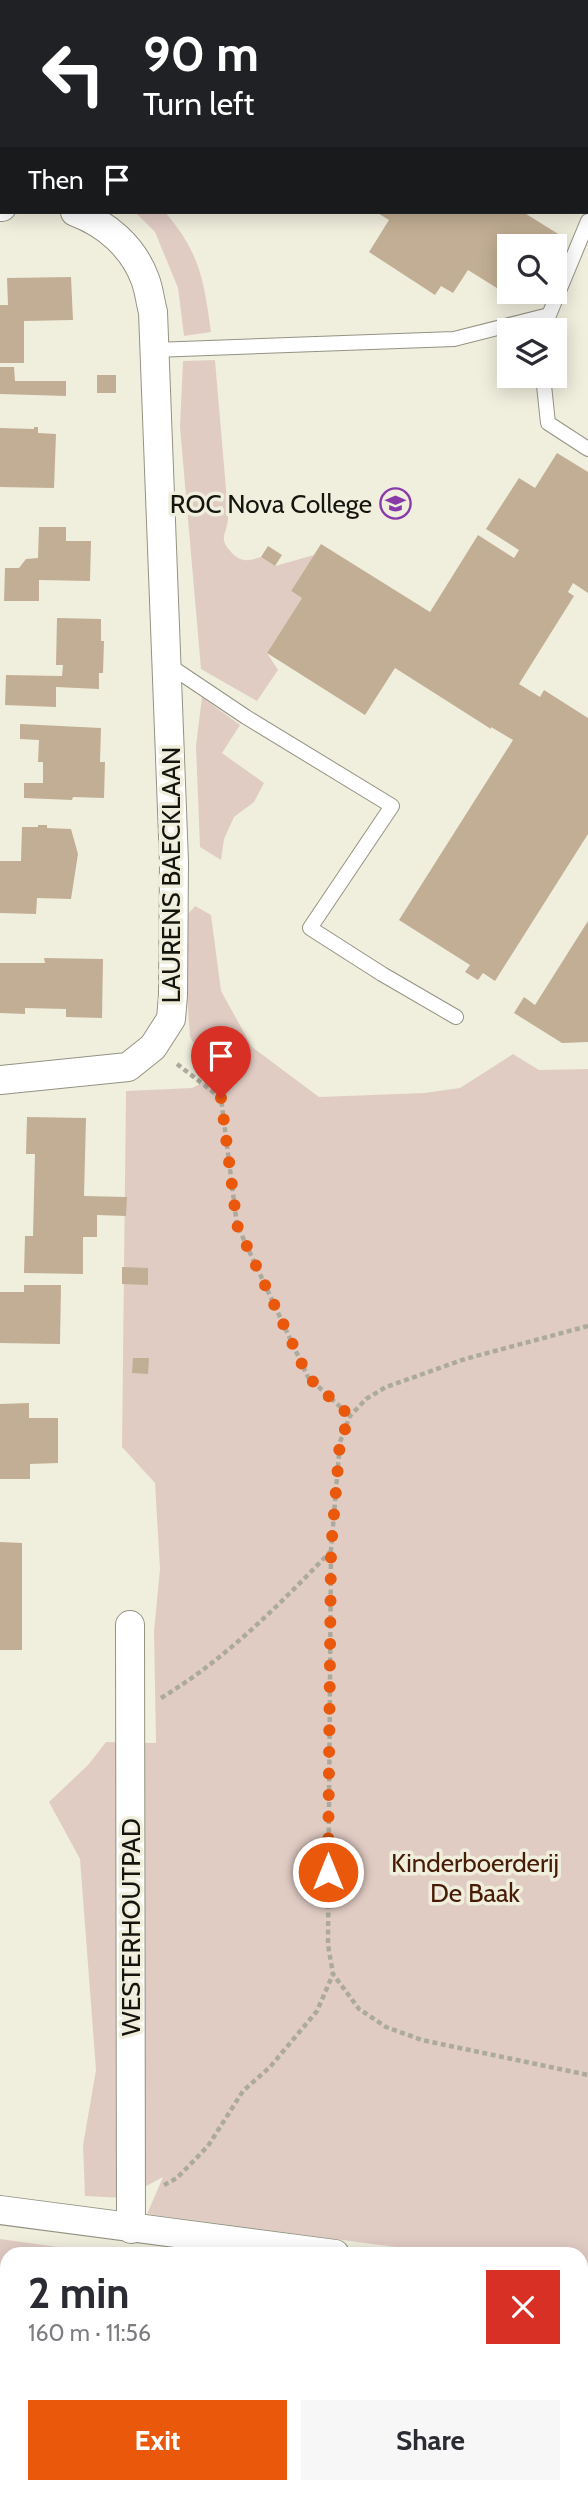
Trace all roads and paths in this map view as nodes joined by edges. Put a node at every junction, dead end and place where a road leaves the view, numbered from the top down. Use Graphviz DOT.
graph roads {
  1 [pos="80,214"];
  2 [pos="588,221"];
  3 [pos="545,318"];
  4 [pos="497,332"];
  5 [pos="155,350"];
  6 [pos="544,388"];
  7 [pos="588,449"];
  8 [pos="165,663"];
  9 [pos="456,1017"];
  10 [pos="153,1047"];
  11 [pos="0,1080"];
  12 [pos="588,1326"];
  13 [pos="350,1416"];
  14 [pos="331,1550"];
  15 [pos="130,1625"];
  16 [pos="131,1715"];
  17 [pos="333,1974"];
  18 [pos="588,2075"];
  19 [pos="0,2210"];
  20 [pos="132,2215"];
  21 [pos="299,2247"];
  1 -- 5 [label="street, LAURENS BAECKLAAN"];
  2 -- 3 [label="lane"];
  4 -- 5 [label="lane"];
  5 -- 8 [label="street, LAURENS BAECKLAAN"];
  6 -- 7 [label="lane"];
  8 -- 9 [label="lane"];
  8 -- 10 [label="street, LAURENS BAECKLAAN"];
  10 -- 11 [label="street, LAURENS BAECKLAAN"];
  10 -- 13 [label="path"];
  12 -- 13 [label="path"];
  13 -- 14 [label="path"];
  14 -- 16 [label="path"];
  14 -- 17 [label="path"];
  15 -- 16 [label="street, WESTERHOUTPAD"];
  16 -- 20 [label="street, WESTERHOUTPAD"];
  17 -- 18 [label="path"];
  17 -- 20 [label="path"];
  19 -- 20 [label="street"];
  20 -- 21 [label="street"];
}
